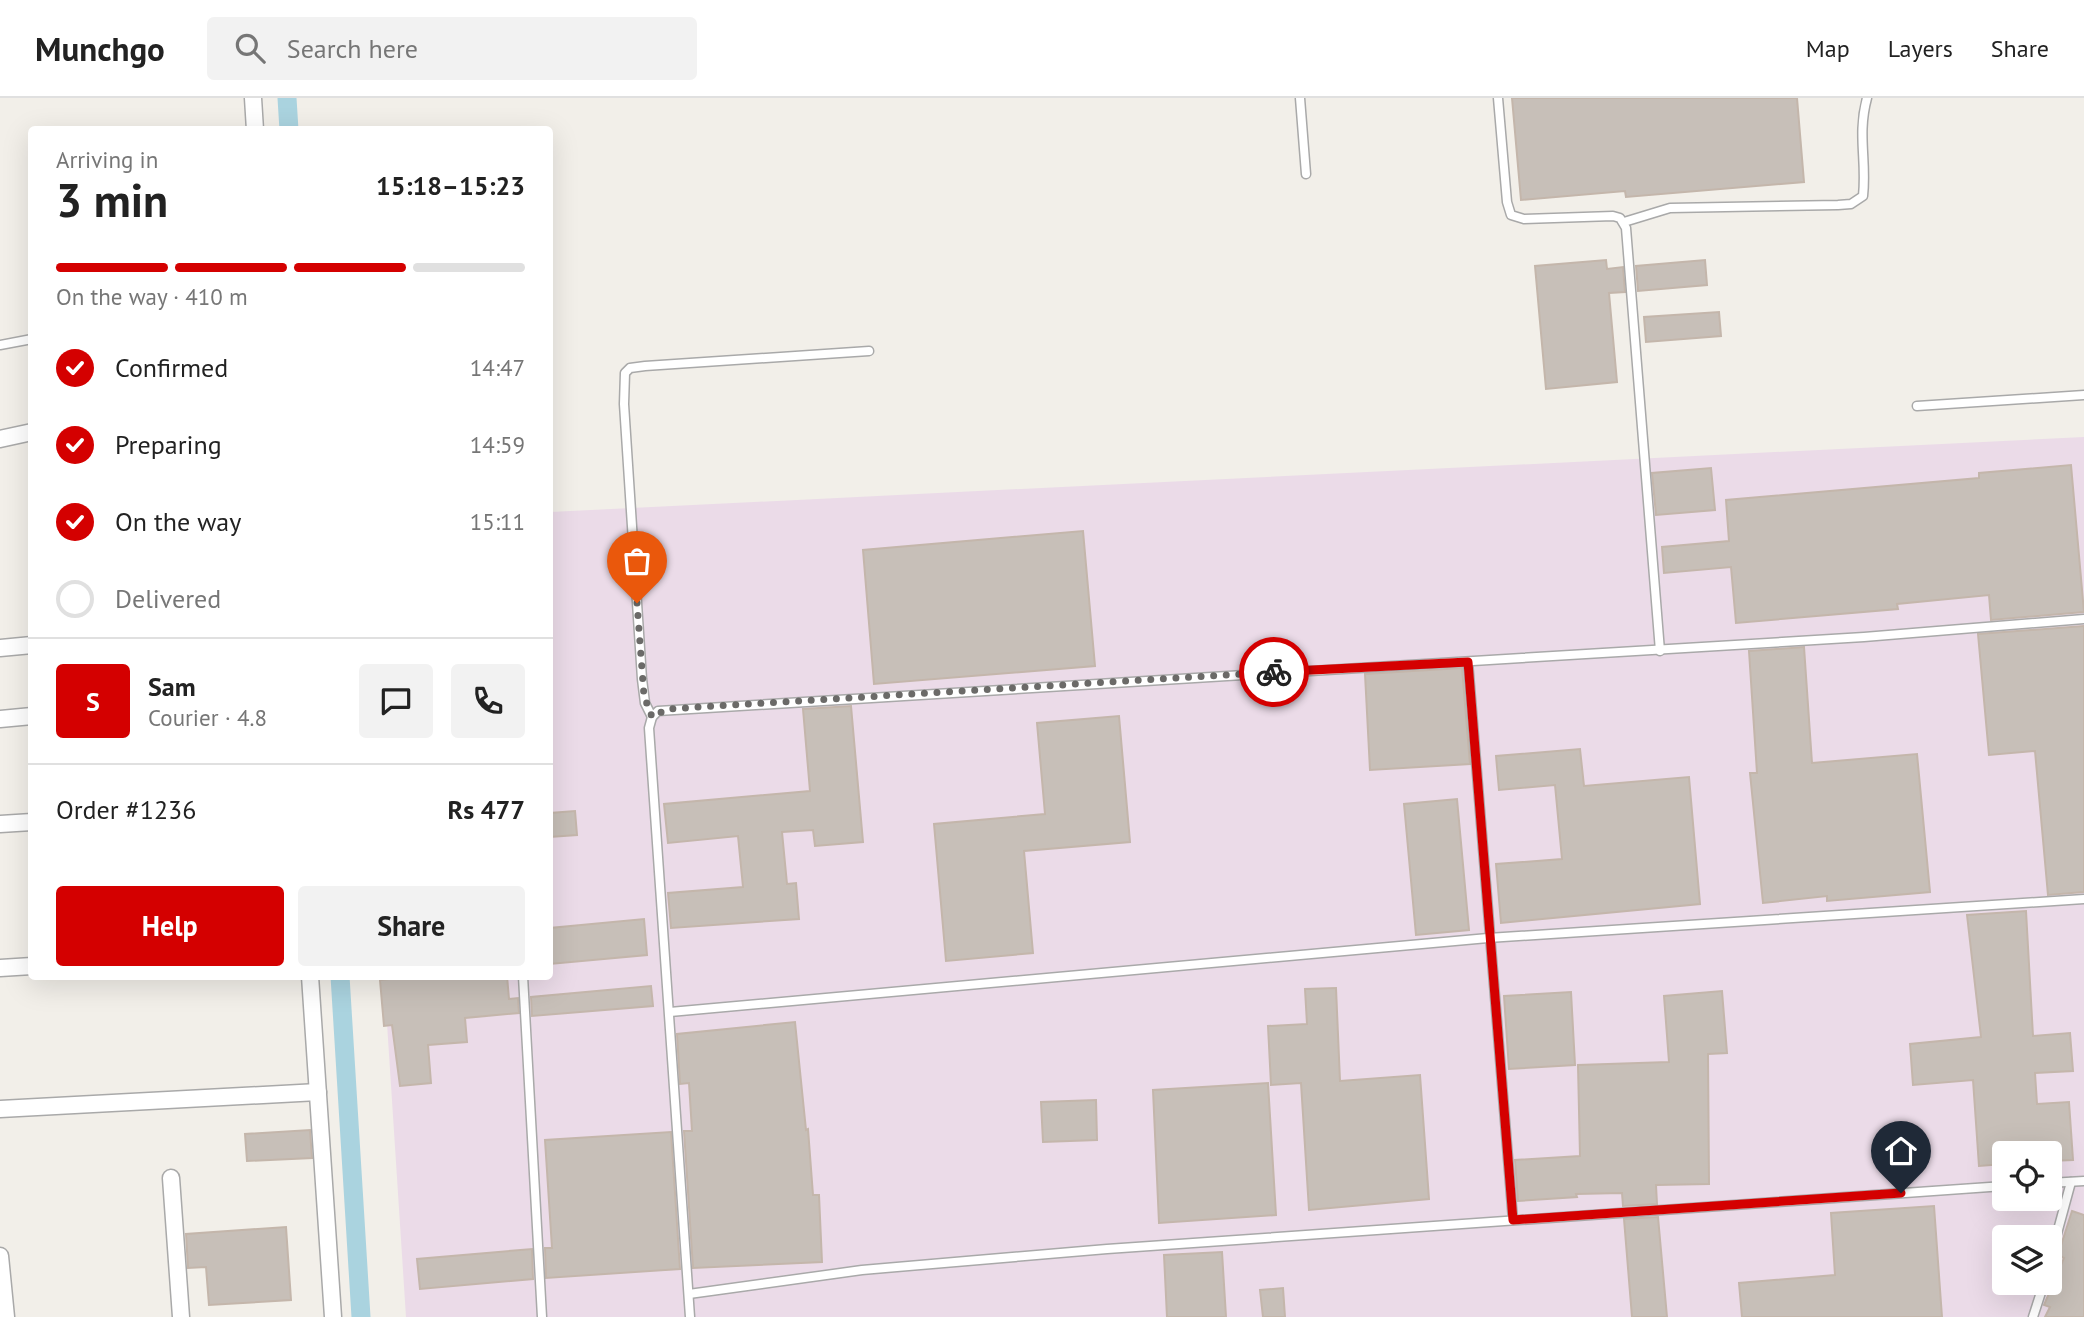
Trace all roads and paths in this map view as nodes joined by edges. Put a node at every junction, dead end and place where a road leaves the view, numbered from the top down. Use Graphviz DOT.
graph roads {
  1 [pos="253,98"];
  2 [pos="1300,98"];
  3 [pos="1498,98"];
  4 [pos="1867,98"];
  5 [pos="255,126"];
  6 [pos="1306,174"];
  7 [pos="1624,222"];
  8 [pos="28,340"];
  9 [pos="0,345"];
  10 [pos="869,351"];
  11 [pos="2084,396"];
  12 [pos="1917,406"];
  13 [pos="28,433"];
  14 [pos="0,439"];
  15 [pos="2084,619"];
  16 [pos="28,645"];
  17 [pos="0,648"];
  18 [pos="1660,650"];
  19 [pos="1468,662"];
  20 [pos="28,716"];
  21 [pos="652,717"];
  22 [pos="0,719"];
  23 [pos="28,822"];
  24 [pos="0,824"];
  25 [pos="2084,899"];
  26 [pos="1488,938"];
  27 [pos="28,967"];
  28 [pos="0,968"];
  29 [pos="310,980"];
  30 [pos="523,980"];
  31 [pos="670,1012"];
  32 [pos="318,1092"];
  33 [pos="0,1109"];
  34 [pos="171,1178"];
  35 [pos="2084,1181"];
  36 [pos="2062,1182"];
  37 [pos="2071,1182"];
  38 [pos="1992,1187"];
  39 [pos="1513,1220"];
  40 [pos="2059,1225"];
  41 [pos="0,1256"];
  42 [pos="689,1294"];
  43 [pos="2040,1295"];
  44 [pos="6,1317"];
  45 [pos="181,1317"];
  46 [pos="332,1317"];
  47 [pos="542,1317"];
  48 [pos="690,1317"];
  49 [pos="2033,1317"];
  1 -- 5 [label="street"];
  2 -- 6 [label="lane"];
  3 -- 7 [label="lane"];
  4 -- 7 [label="lane"];
  7 -- 18 [label="lane"];
  8 -- 9 [label="lane"];
  10 -- 21 [label="lane"];
  11 -- 12 [label="lane"];
  13 -- 14 [label="street"];
  15 -- 18 [label="lane"];
  16 -- 17 [label="street"];
  18 -- 19 [label="lane"];
  19 -- 21 [label="lane"];
  19 -- 26 [label="lane"];
  20 -- 22 [label="street"];
  21 -- 31 [label="lane"];
  23 -- 24 [label="street"];
  25 -- 26 [label="lane"];
  26 -- 31 [label="lane"];
  26 -- 39 [label="lane"];
  27 -- 28 [label="street"];
  29 -- 32 [label="street"];
  30 -- 47 [label="lane"];
  31 -- 42 [label="lane"];
  32 -- 33 [label="street"];
  32 -- 46 [label="street"];
  34 -- 45 [label="street"];
  35 -- 37 [label="lane"];
  36 -- 37 [label="lane"];
  37 -- 40 [label="lane"];
  38 -- 39 [label="lane"];
  39 -- 42 [label="lane"];
  41 -- 44 [label="street"];
  42 -- 48 [label="lane"];
  43 -- 49 [label="lane"];
}
